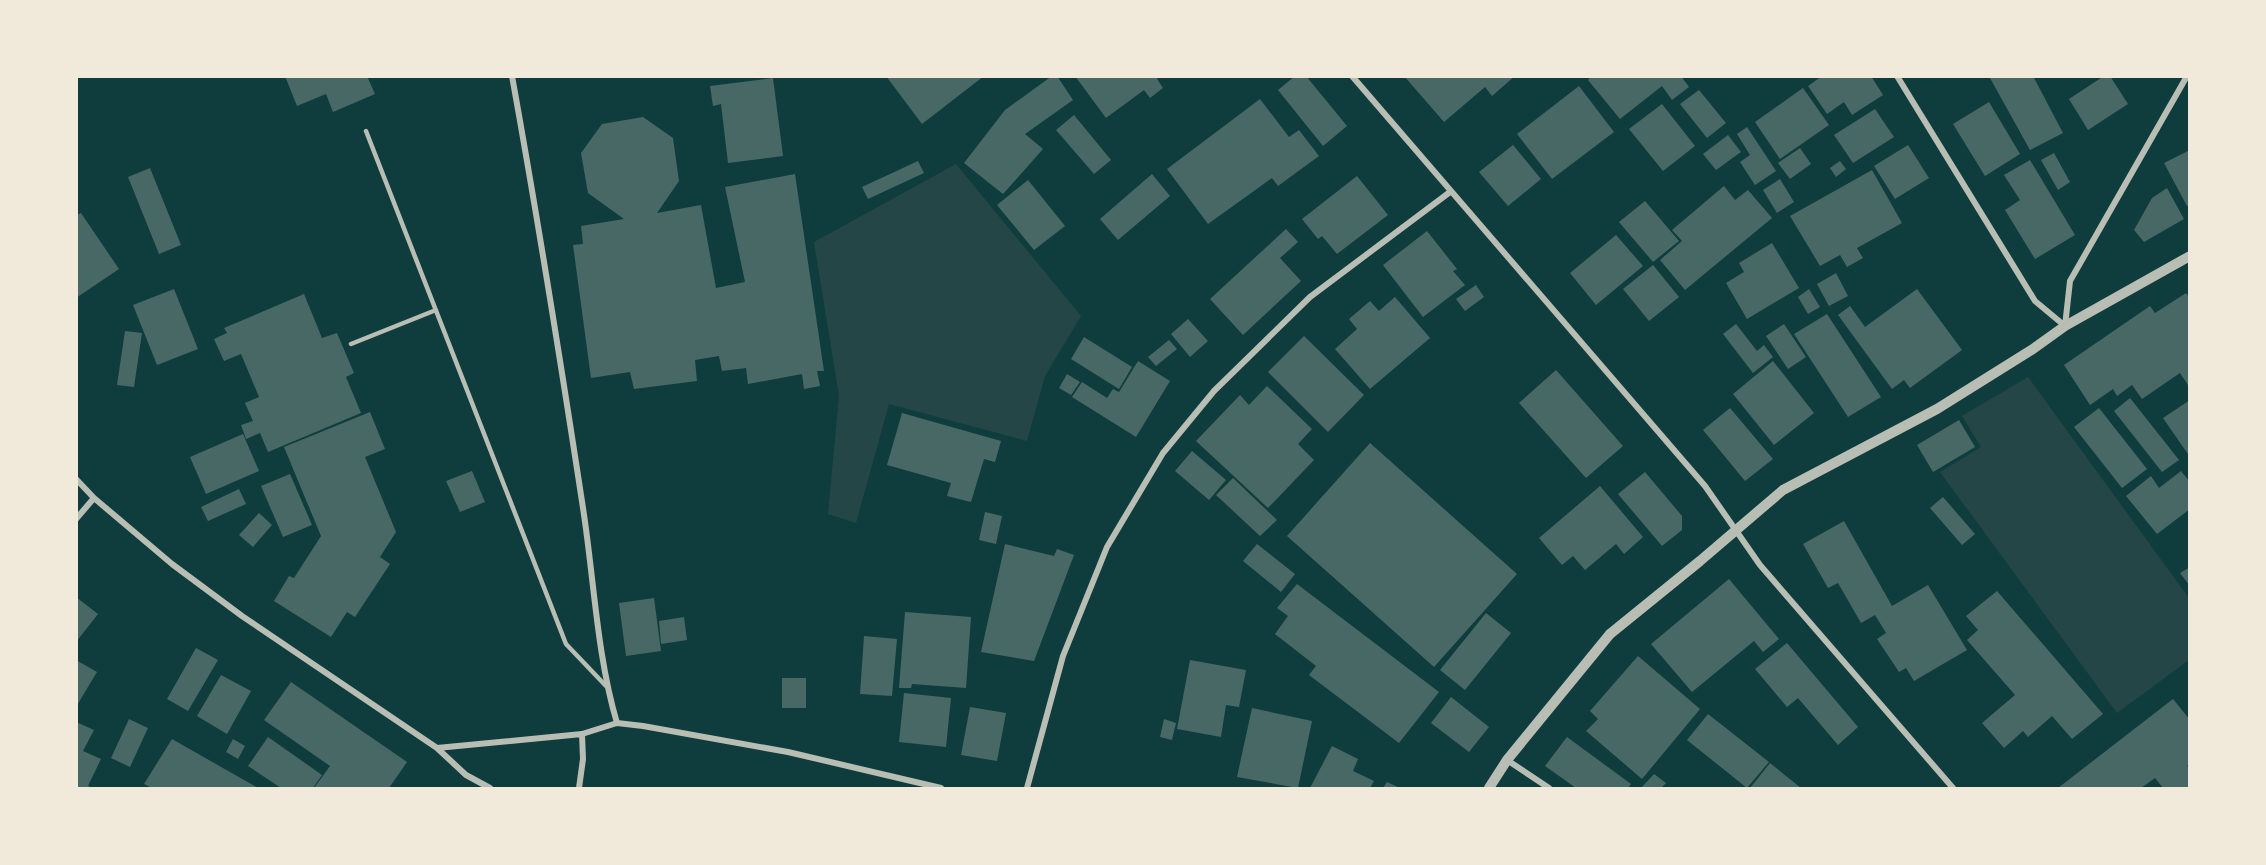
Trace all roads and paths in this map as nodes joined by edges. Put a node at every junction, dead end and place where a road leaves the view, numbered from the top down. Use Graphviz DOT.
graph roads {
  1 [pos="513,76"];
  2 [pos="1352,76"];
  3 [pos="1897,76"];
  4 [pos="2187,76"];
  5 [pos="366,131"];
  6 [pos="1450,192"];
  7 [pos="2190,256"];
  8 [pos="436,310"];
  9 [pos="2065,326"];
  10 [pos="351,344"];
  11 [pos="76,479"];
  12 [pos="94,498"];
  13 [pos="76,519"];
  14 [pos="1736,529"];
  15 [pos="606,686"];
  16 [pos="617,723"];
  17 [pos="582,734"];
  18 [pos="437,748"];
  19 [pos="1507,760"];
  20 [pos="490,789"];
  21 [pos="579,789"];
  22 [pos="941,789"];
  23 [pos="1027,789"];
  24 [pos="1489,789"];
  25 [pos="1549,789"];
  26 [pos="1953,789"];
  1 -- 15 [label="street"];
  2 -- 6 [label="street"];
  3 -- 9 [label="street"];
  4 -- 9 [label="street"];
  5 -- 8 [label="lane"];
  6 -- 14 [label="street"];
  6 -- 23 [label="street"];
  7 -- 9 [label="street"];
  8 -- 10 [label="lane"];
  8 -- 15 [label="lane"];
  9 -- 14 [label="street"];
  11 -- 12 [label="street"];
  12 -- 13 [label="street"];
  12 -- 18 [label="street"];
  14 -- 19 [label="street"];
  14 -- 26 [label="street"];
  15 -- 16 [label="street"];
  16 -- 17 [label="street"];
  16 -- 22 [label="street"];
  17 -- 18 [label="street"];
  17 -- 21 [label="street"];
  18 -- 20 [label="street"];
  19 -- 24 [label="street"];
  19 -- 25 [label="street"];
}
